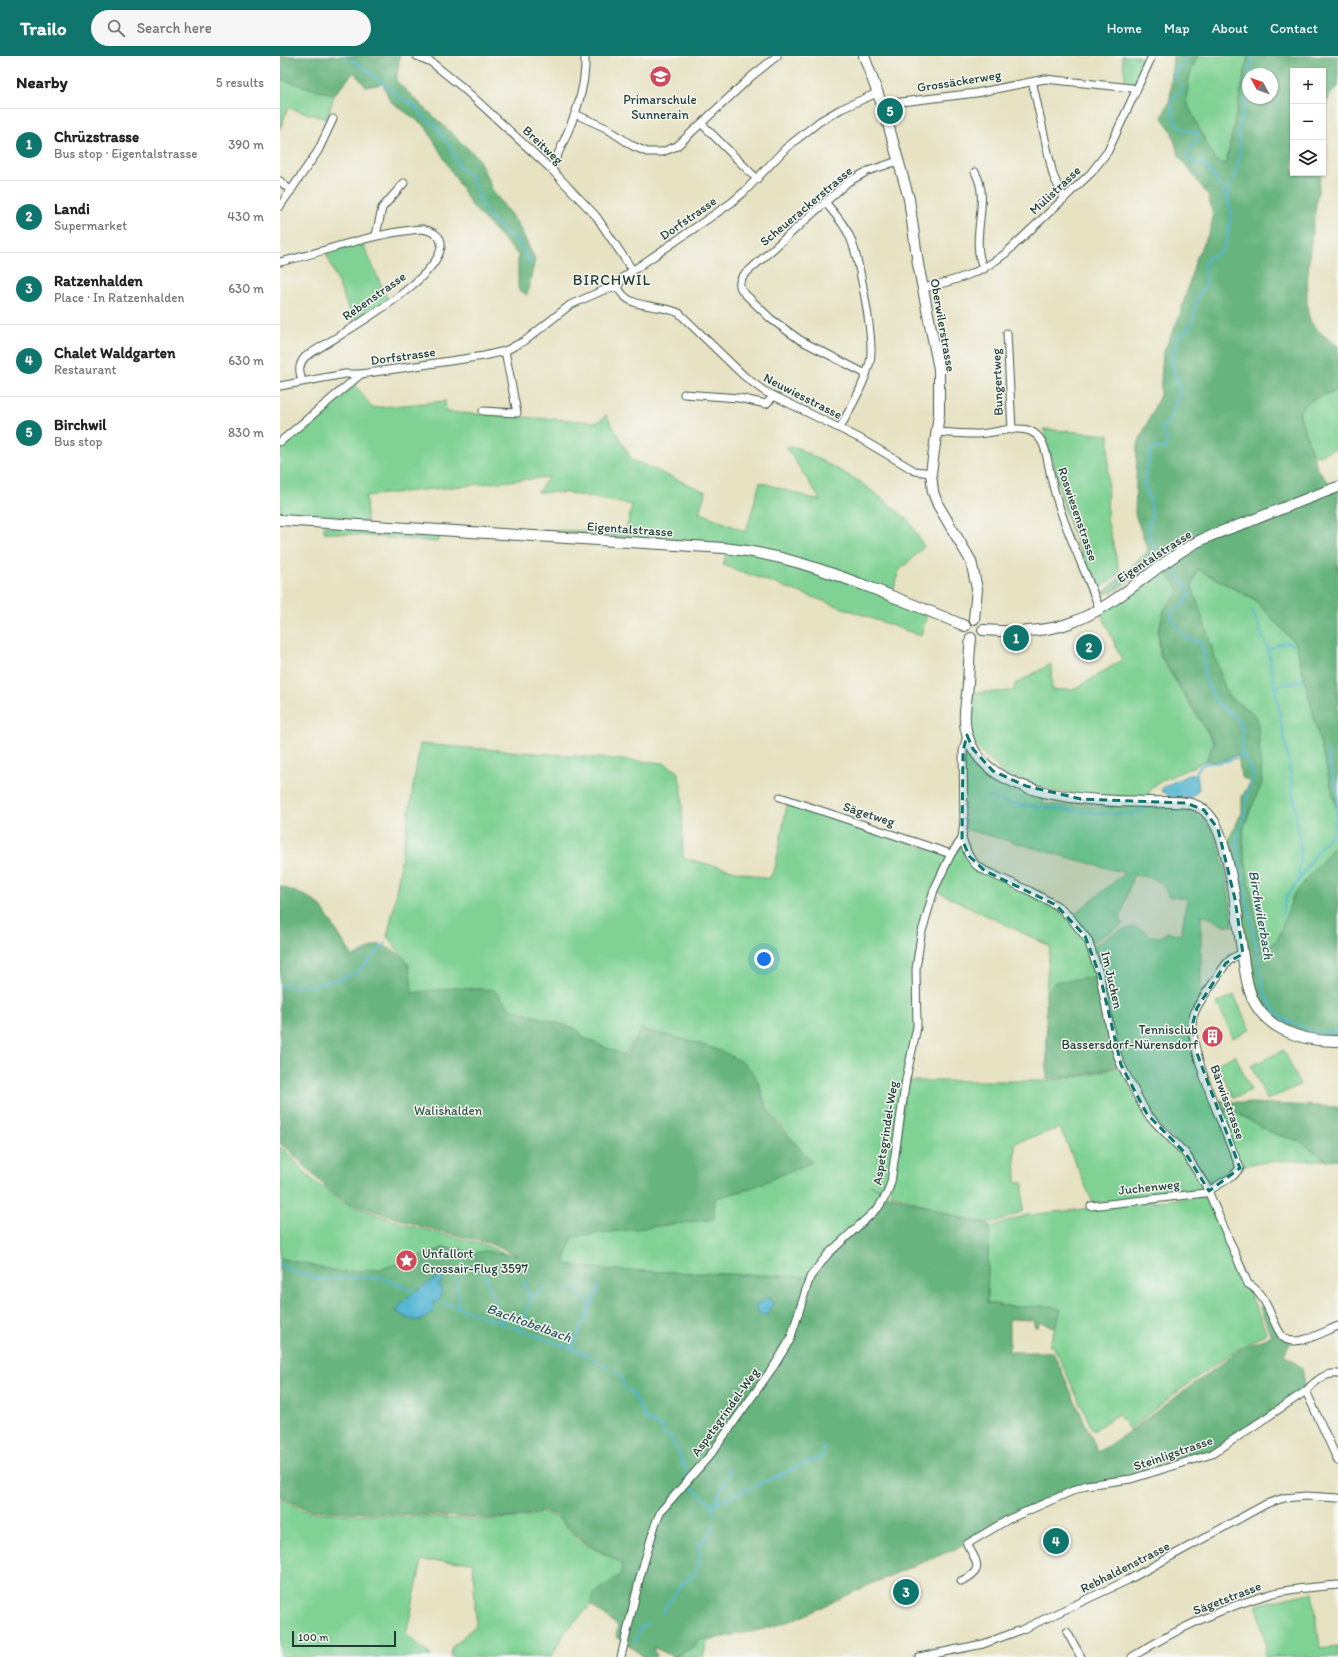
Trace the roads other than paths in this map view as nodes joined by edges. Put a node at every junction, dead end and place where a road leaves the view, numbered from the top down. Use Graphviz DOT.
graph roads {
  1 [pos="417,56"];
  2 [pos="585,56"];
  3 [pos="777,56"];
  4 [pos="864,56"];
  5 [pos="1152,56"];
  6 [pos="433,59"];
  7 [pos="1033,85"];
  8 [pos="1135,90"];
  9 [pos="877,93"];
  10 [pos="882,106"];
  11 [pos="575,114"];
  12 [pos="333,119"];
  13 [pos="702,124"];
  14 [pos="898,161"];
  15 [pos="551,169"];
  16 [pos="975,172"];
  17 [pos="757,179"];
  18 [pos="280,181"];
  19 [pos="404,182"];
  20 [pos="291,191"];
  21 [pos="1064,199"];
  22 [pos="825,202"];
  23 [pos="280,206"];
  24 [pos="376,235"];
  25 [pos="280,262"];
  26 [pos="984,269"];
  27 [pos="634,271"];
  28 [pos="618,287"];
  29 [pos="924,288"];
  30 [pos="1007,333"];
  31 [pos="505,351"];
  32 [pos="361,374"];
  33 [pos="866,374"];
  34 [pos="302,381"];
  35 [pos="280,386"];
  36 [pos="684,394"];
  37 [pos="774,396"];
  38 [pos="483,411"];
  39 [pos="840,428"];
  40 [pos="1012,430"];
  41 [pos="936,432"];
  42 [pos="280,442"];
  43 [pos="931,473"];
  44 [pos="1338,486"];
  45 [pos="280,520"];
  46 [pos="1099,608"];
  47 [pos="974,619"];
  48 [pos="965,626"];
  49 [pos="983,630"];
  50 [pos="971,638"];
  51 [pos="967,735"];
  52 [pos="780,797"];
  53 [pos="962,839"];
  54 [pos="952,854"];
  55 [pos="1243,954"];
  56 [pos="1338,1041"];
  57 [pos="1209,1191"];
  58 [pos="1091,1206"];
  59 [pos="1338,1326"];
  60 [pos="1334,1373"];
  61 [pos="1306,1392"];
  62 [pos="1338,1461"];
  63 [pos="1338,1498"];
  64 [pos="961,1581"];
  65 [pos="1338,1585"];
  66 [pos="1067,1632"];
  67 [pos="621,1657"];
  68 [pos="919,1657"];
  69 [pos="1081,1657"];
  70 [pos="1132,1657"];
  1 -- 6 [label="street, Breitweg"];
  2 -- 11 [label="street"];
  3 -- 13 [label="street"];
  4 -- 9 [label="street, Oberwilerstrasse"];
  5 -- 8 [label="street, Mülistrasse"];
  6 -- 15 [label="street, Breitweg"];
  7 -- 21 [label="street"];
  8 -- 10 [label="street, Grossäckerweg"];
  8 -- 21 [label="street, Mülistrasse"];
  9 -- 10 [label="street, Oberwilerstrasse"];
  9 -- 17 [label="street, Dorfstrasse"];
  10 -- 14 [label="street, Oberwilerstrasse"];
  11 -- 13 [label="street"];
  11 -- 15 [label="street"];
  12 -- 20 [label="street"];
  13 -- 17 [label="street"];
  14 -- 22 [label="street, Scheuerackerstrasse"];
  14 -- 29 [label="street, Oberwilerstrasse"];
  15 -- 27 [label="street, Breitweg"];
  16 -- 26 [label="street"];
  17 -- 27 [label="street, Dorfstrasse"];
  18 -- 20 [label="street"];
  19 -- 24 [label="street"];
  20 -- 23 [label="street"];
  21 -- 26 [label="street, Mülistrasse"];
  22 -- 33 [label="street"];
  22 -- 33 [label="street, Scheuerackerstrasse"];
  24 -- 25 [label="street, Rebenstrasse"];
  24 -- 34 [label="street, Rebenstrasse"];
  26 -- 29 [label="street, Mülistrasse"];
  27 -- 28 [label="street, Dorfstrasse"];
  28 -- 31 [label="street, Dorfstrasse"];
  28 -- 37 [label="street, Neuwiesstrasse"];
  29 -- 41 [label="street, Oberwilerstrasse"];
  30 -- 40 [label="street, Bungertweg"];
  31 -- 32 [label="street, Dorfstrasse"];
  31 -- 38 [label="street"];
  32 -- 34 [label="street"];
  32 -- 42 [label="street, Dorfstrasse"];
  33 -- 39 [label="street"];
  34 -- 35 [label="street"];
  36 -- 37 [label="street"];
  37 -- 39 [label="street, Neuwiesstrasse"];
  39 -- 43 [label="street, Neuwiesstrasse"];
  40 -- 41 [label="street, Roswiesenstrasse"];
  40 -- 46 [label="street, Roswiesenstrasse"];
  41 -- 43 [label="street, Oberwilerstrasse"];
  43 -- 47 [label="street, Oberwilerstrasse"];
  44 -- 46 [label="street, Eigentalstrasse"];
  45 -- 48 [label="street, Eigentalstrasse"];
  46 -- 49 [label="street, Eigentalstrasse"];
  47 -- 48 [label="street"];
  47 -- 49 [label="street"];
  48 -- 50 [label="street"];
  49 -- 50 [label="street"];
  50 -- 51 [label="street"];
  51 -- 53 [label="street"];
  51 -- 55 [label="street"];
  52 -- 54 [label="street, Sägetweg"];
  53 -- 54 [label="street, Aspetsgrindel-Weg"];
  53 -- 57 [label="street, Im Juchen"];
  54 -- 67 [label="street, Aspetsgrindel-Weg"];
  55 -- 56 [label="street"];
  55 -- 57 [label="street, Bärwisstrasse"];
  57 -- 58 [label="street, Juchenweg"];
  57 -- 59 [label="street, Im Juchen"];
  60 -- 61 [label="street, Steinligstrasse"];
  61 -- 62 [label="street"];
  61 -- 64 [label="street, Steinligstrasse"];
  63 -- 68 [label="street, Rebhaldenstrasse"];
  65 -- 70 [label="street, Sägetstrasse"];
  66 -- 69 [label="street"];
}
